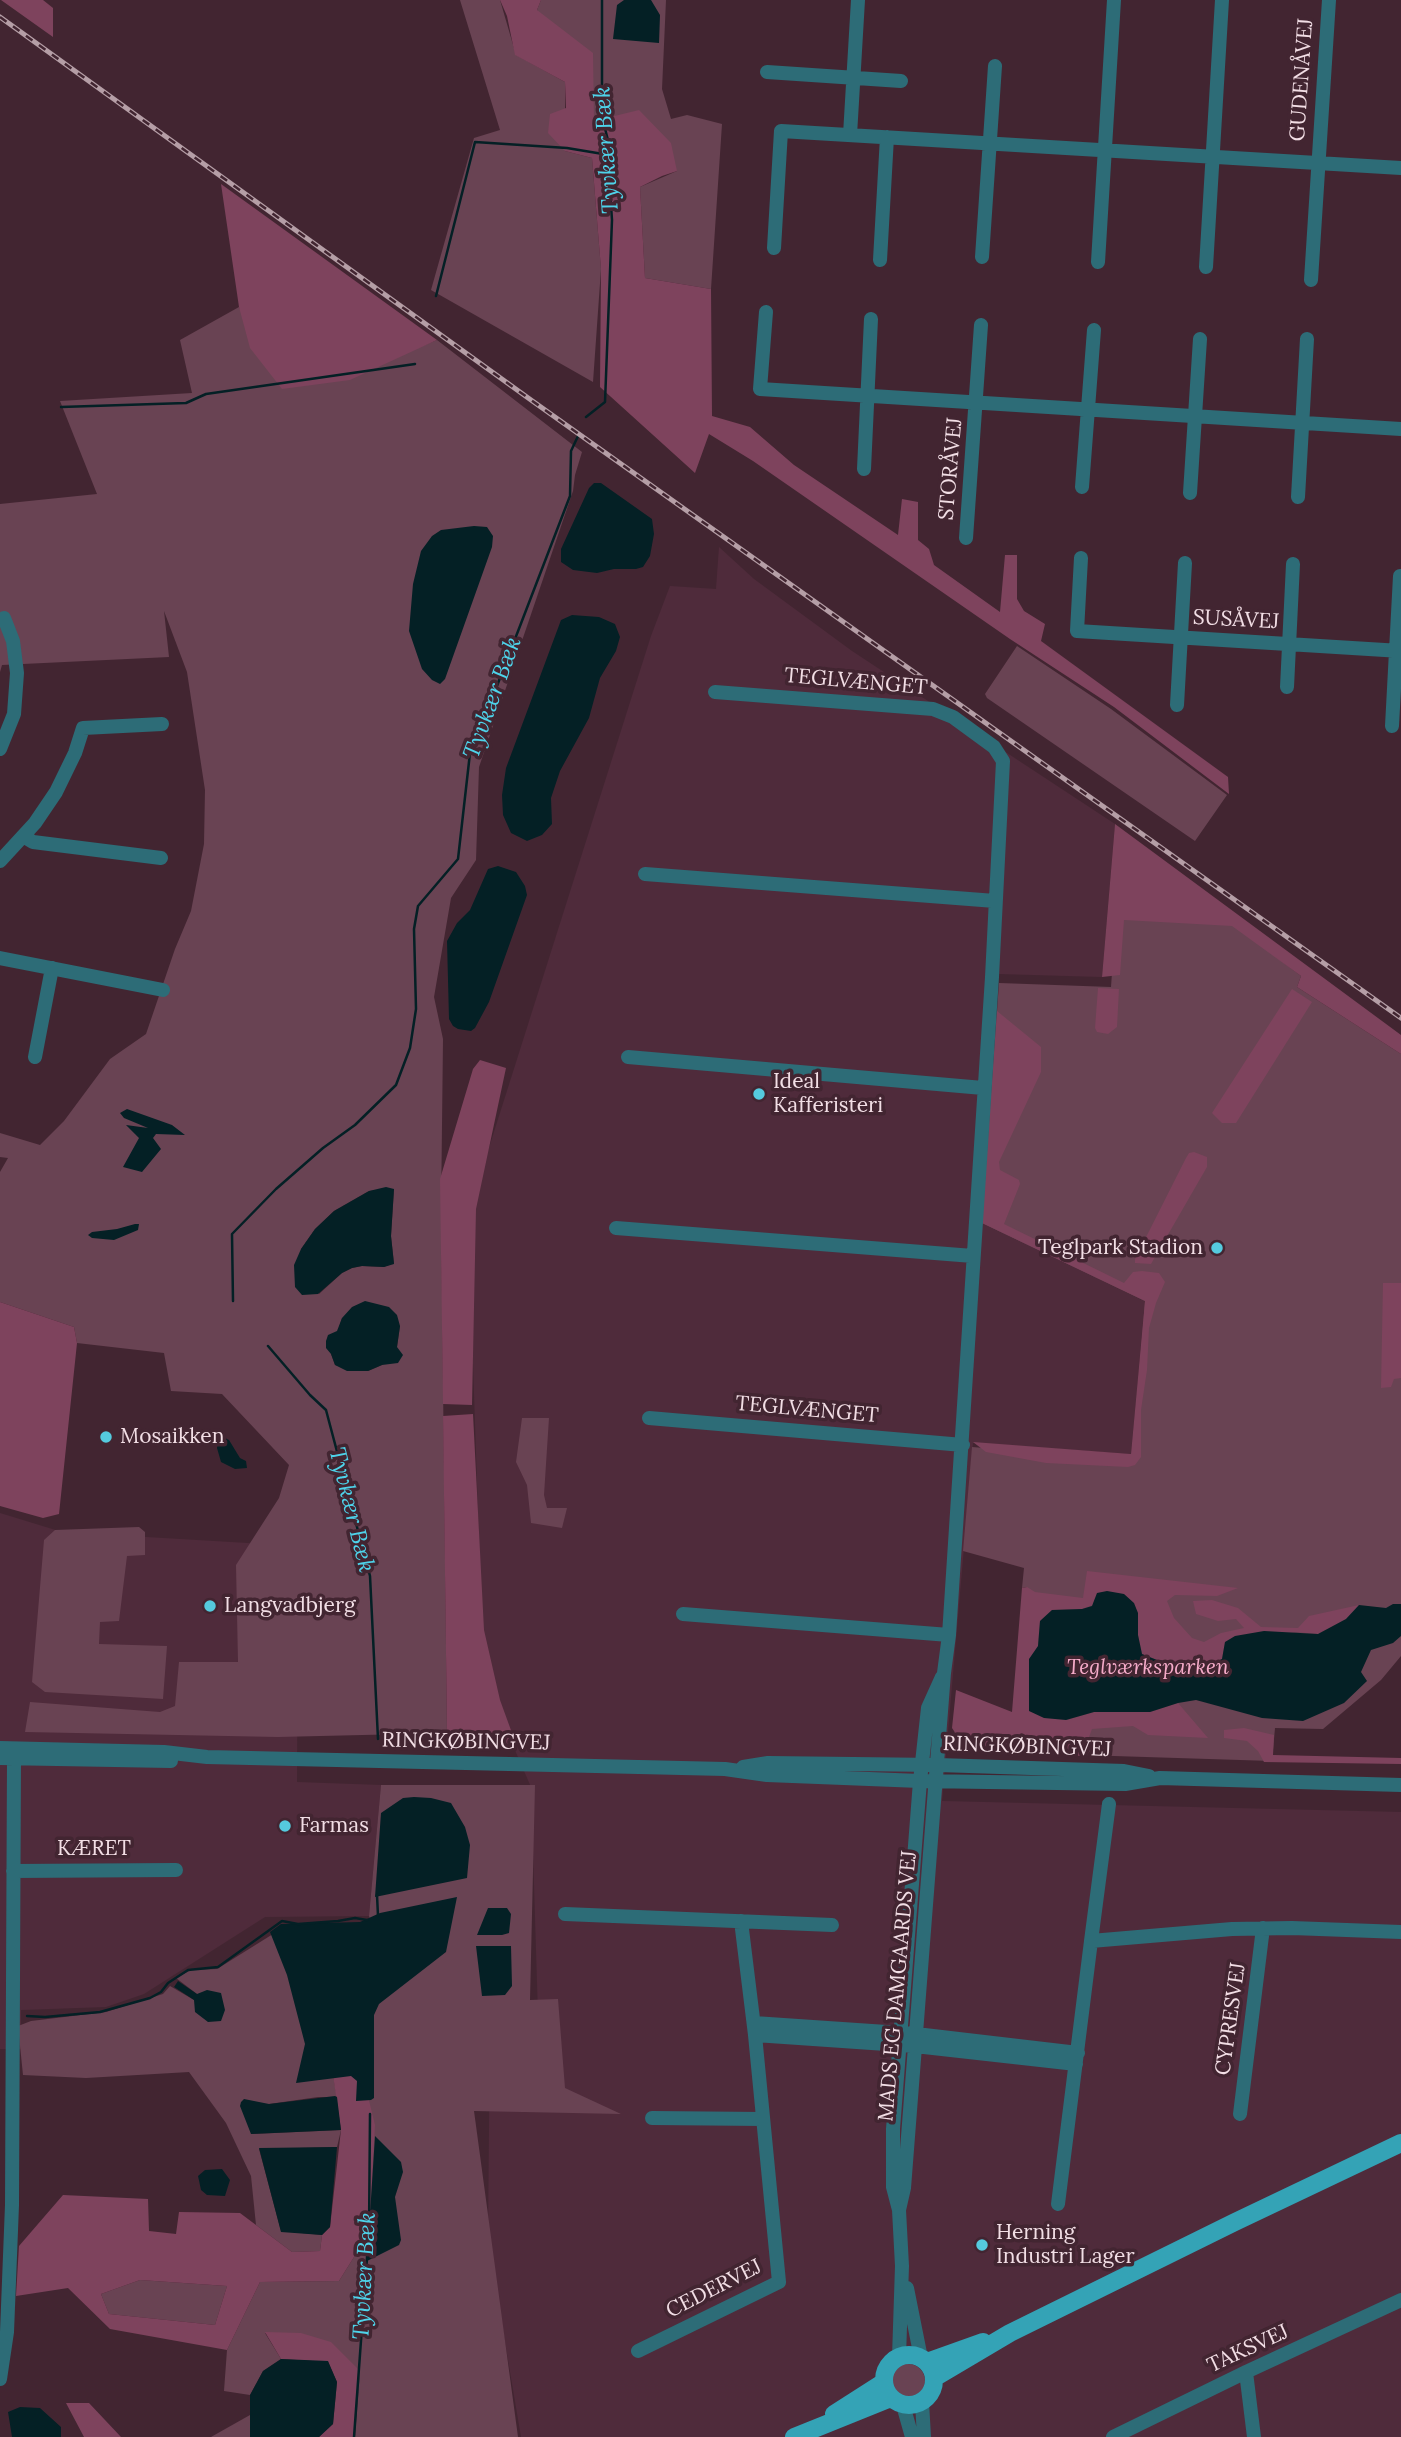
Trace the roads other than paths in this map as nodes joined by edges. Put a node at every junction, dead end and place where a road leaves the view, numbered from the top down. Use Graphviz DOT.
graph roads {
  1 [pos="858,0"];
  2 [pos="1114,0"];
  3 [pos="1222,0"];
  4 [pos="1329,0"];
  5 [pos="995,66"];
  6 [pos="768,72"];
  7 [pos="853,78"];
  8 [pos="901,81"];
  9 [pos="850,135"];
  10 [pos="887,137"];
  11 [pos="990,143"];
  12 [pos="1105,150"];
  13 [pos="1214,157"];
  14 [pos="1318,163"];
  15 [pos="1401,168"];
  16 [pos="774,248"];
  17 [pos="982,257"];
  18 [pos="880,260"];
  19 [pos="1098,262"];
  20 [pos="1206,267"];
  21 [pos="1311,280"];
  22 [pos="766,312"];
  23 [pos="871,319"];
  24 [pos="981,325"];
  25 [pos="1094,330"];
  26 [pos="1200,339"];
  27 [pos="1307,339"];
  28 [pos="867,395"];
  29 [pos="977,403"];
  30 [pos="1089,409"];
  31 [pos="1195,416"];
  32 [pos="1303,423"];
  33 [pos="1401,429"];
  34 [pos="864,469"];
  35 [pos="1083,487"];
  36 [pos="1190,493"];
  37 [pos="1298,497"];
  38 [pos="966,538"];
  39 [pos="1081,558"];
  40 [pos="1185,563"];
  41 [pos="1293,564"];
  42 [pos="1401,576"];
  43 [pos="4,618"];
  44 [pos="1180,637"];
  45 [pos="1290,644"];
  46 [pos="1399,651"];
  47 [pos="1287,687"];
  48 [pos="715,692"];
  49 [pos="1177,705"];
  50 [pos="132,709"];
  51 [pos="162,724"];
  52 [pos="133,726"];
  53 [pos="1392,726"];
  54 [pos="0,749"];
  55 [pos="23,836"];
  56 [pos="146,840"];
  57 [pos="144,856"];
  58 [pos="161,858"];
  59 [pos="0,861"];
  60 [pos="645,874"];
  61 [pos="995,901"];
  62 [pos="0,958"];
  63 [pos="52,968"];
  64 [pos="163,990"];
  65 [pos="43,1016"];
  66 [pos="59,1019"];
  67 [pos="35,1056"];
  68 [pos="628,1058"];
  69 [pos="983,1088"];
  70 [pos="616,1228"];
  71 [pos="973,1256"];
  72 [pos="649,1418"];
  73 [pos="963,1445"];
  74 [pos="683,1614"];
  75 [pos="949,1635"];
  76 [pos="944,1673"];
  77 [pos="0,1748"];
  78 [pos="207,1757"];
  79 [pos="7,1758"];
  80 [pos="922,1765"];
  81 [pos="938,1765"];
  82 [pos="725,1769"];
  83 [pos="1160,1779"];
  84 [pos="920,1781"];
  85 [pos="936,1781"];
  86 [pos="1401,1785"];
  87 [pos="1109,1804"];
  88 [pos="176,1870"];
  89 [pos="13,1871"];
  90 [pos="565,1914"];
  91 [pos="741,1921"];
  92 [pos="832,1925"];
  93 [pos="1263,1928"];
  94 [pos="1401,1931"];
  95 [pos="1091,1941"];
  96 [pos="754,2029"];
  97 [pos="900,2038"];
  98 [pos="916,2040"];
  99 [pos="7,2056"];
  100 [pos="1077,2058"];
  101 [pos="1240,2115"];
  102 [pos="652,2118"];
  103 [pos="763,2119"];
  104 [pos="1400,2143"];
  105 [pos="1058,2204"];
  106 [pos="899,2210"];
  107 [pos="902,2266"];
  108 [pos="1401,2300"];
  109 [pos="638,2351"];
  110 [pos="898,2357"];
  111 [pos="927,2366"];
  112 [pos="1246,2372"];
  113 [pos="0,2379"];
  114 [pos="892,2395"];
  115 [pos="922,2402"];
  116 [pos="794,2437"];
  117 [pos="912,2437"];
  118 [pos="924,2437"];
  119 [pos="1113,2437"];
  120 [pos="1254,2437"];
  1 -- 7 [label="street"];
  2 -- 12 [label="street"];
  3 -- 13 [label="street"];
  4 -- 14 [label="street, GUDENÅVEJ"];
  5 -- 11 [label="street"];
  6 -- 7 [label="street"];
  7 -- 8 [label="street"];
  7 -- 9 [label="street"];
  9 -- 10 [label="street, GUDENÅVEJ"];
  9 -- 16 [label="street, GUDENÅVEJ"];
  10 -- 11 [label="street, GUDENÅVEJ"];
  10 -- 18 [label="street"];
  11 -- 12 [label="street, GUDENÅVEJ"];
  11 -- 17 [label="street"];
  12 -- 13 [label="street, GUDENÅVEJ"];
  12 -- 19 [label="street"];
  13 -- 14 [label="street, GUDENÅVEJ"];
  13 -- 20 [label="street"];
  14 -- 15 [label="street, GUDENÅVEJ"];
  14 -- 21 [label="street, GUDENÅVEJ"];
  22 -- 28 [label="street, STORÅVEJ"];
  23 -- 28 [label="street"];
  24 -- 29 [label="street, STORÅVEJ"];
  25 -- 30 [label="street"];
  26 -- 31 [label="street"];
  27 -- 32 [label="street"];
  28 -- 29 [label="street, STORÅVEJ"];
  28 -- 34 [label="street"];
  29 -- 30 [label="street, STORÅVEJ"];
  29 -- 38 [label="street, STORÅVEJ"];
  30 -- 31 [label="street, STORÅVEJ"];
  30 -- 35 [label="street"];
  31 -- 32 [label="street, STORÅVEJ"];
  31 -- 36 [label="street"];
  32 -- 33 [label="street, STORÅVEJ"];
  32 -- 37 [label="street"];
  39 -- 44 [label="street, SUSÅVEJ"];
  40 -- 44 [label="street, SUSÅVEJ"];
  41 -- 45 [label="street, SUSÅVEJ"];
  42 -- 46 [label="street"];
  43 -- 54 [label="street"];
  44 -- 45 [label="street, SUSÅVEJ"];
  44 -- 49 [label="street, SUSÅVEJ"];
  45 -- 46 [label="street, SUSÅVEJ"];
  45 -- 47 [label="street, SUSÅVEJ"];
  46 -- 53 [label="street"];
  48 -- 61 [label="street, TEGLVÆNGET"];
  50 -- 52 [label="street"];
  51 -- 52 [label="street"];
  52 -- 55 [label="street"];
  55 -- 57 [label="street"];
  55 -- 59 [label="street"];
  56 -- 57 [label="street"];
  57 -- 58 [label="street"];
  60 -- 61 [label="street"];
  61 -- 69 [label="street, TEGLVÆNGET"];
  62 -- 63 [label="street"];
  63 -- 64 [label="street"];
  63 -- 65 [label="street"];
  65 -- 66 [label="street"];
  65 -- 67 [label="street"];
  68 -- 69 [label="street"];
  69 -- 71 [label="street, TEGLVÆNGET"];
  70 -- 71 [label="street"];
  71 -- 73 [label="street, TEGLVÆNGET"];
  72 -- 73 [label="street, TEGLVÆNGET"];
  73 -- 75 [label="street, TEGLVÆNGET"];
  74 -- 75 [label="street"];
  75 -- 76 [label="street, TEGLVÆNGET"];
  76 -- 80 [label="street, TEGLVÆNGET"];
  76 -- 81 [label="street, TEGLVÆNGET"];
  77 -- 78 [label="street, RINGKØBINGVEJ"];
  78 -- 79 [label="street, RINGKØBINGVEJ"];
  78 -- 82 [label="street, RINGKØBINGVEJ"];
  79 -- 89 [label="street"];
  80 -- 81 [label="street, RINGKØBINGVEJ"];
  80 -- 82 [label="street, RINGKØBINGVEJ"];
  80 -- 84 [label="street, MADS EG DAMGAARDS VEJ"];
  81 -- 83 [label="street, RINGKØBINGVEJ"];
  81 -- 85 [label="street, MADS EG DAMGAARDS VEJ"];
  82 -- 84 [label="street, RINGKØBINGVEJ"];
  83 -- 85 [label="street, RINGKØBINGVEJ"];
  83 -- 86 [label="street, RINGKØBINGVEJ"];
  84 -- 85 [label="street, RINGKØBINGVEJ"];
  84 -- 97 [label="street, MADS EG DAMGAARDS VEJ"];
  85 -- 98 [label="street, MADS EG DAMGAARDS VEJ"];
  87 -- 95 [label="street"];
  88 -- 89 [label="street, KÆRET"];
  89 -- 99 [label="street"];
  90 -- 91 [label="street"];
  91 -- 92 [label="street"];
  91 -- 96 [label="street, CEDERVEJ"];
  93 -- 94 [label="street, CYPRESVEJ"];
  93 -- 95 [label="street, CYPRESVEJ"];
  93 -- 101 [label="street, CYPRESVEJ"];
  95 -- 100 [label="street"];
  96 -- 97 [label="street"];
  96 -- 103 [label="street, CEDERVEJ"];
  97 -- 98 [label="street"];
  97 -- 106 [label="street, MADS EG DAMGAARDS VEJ"];
  98 -- 100 [label="street"];
  98 -- 106 [label="street, MADS EG DAMGAARDS VEJ"];
  99 -- 113 [label="street"];
  100 -- 105 [label="street"];
  102 -- 103 [label="street"];
  103 -- 109 [label="street, CEDERVEJ"];
  104 -- 111 [label="main road"];
  106 -- 107 [label="street, MADS EG DAMGAARDS VEJ"];
  107 -- 110 [label="street, MADS EG DAMGAARDS VEJ"];
  107 -- 111 [label="street, MADS EG DAMGAARDS VEJ"];
  108 -- 112 [label="street, TAKSVEJ"];
  110 -- 111 [label="main road"];
  110 -- 114 [label="main road"];
  111 -- 115 [label="main road"];
  112 -- 119 [label="street, TAKSVEJ"];
  112 -- 120 [label="street"];
  114 -- 115 [label="main road"];
  114 -- 116 [label="main road"];
  114 -- 117 [label="street"];
  115 -- 118 [label="street"];
}
